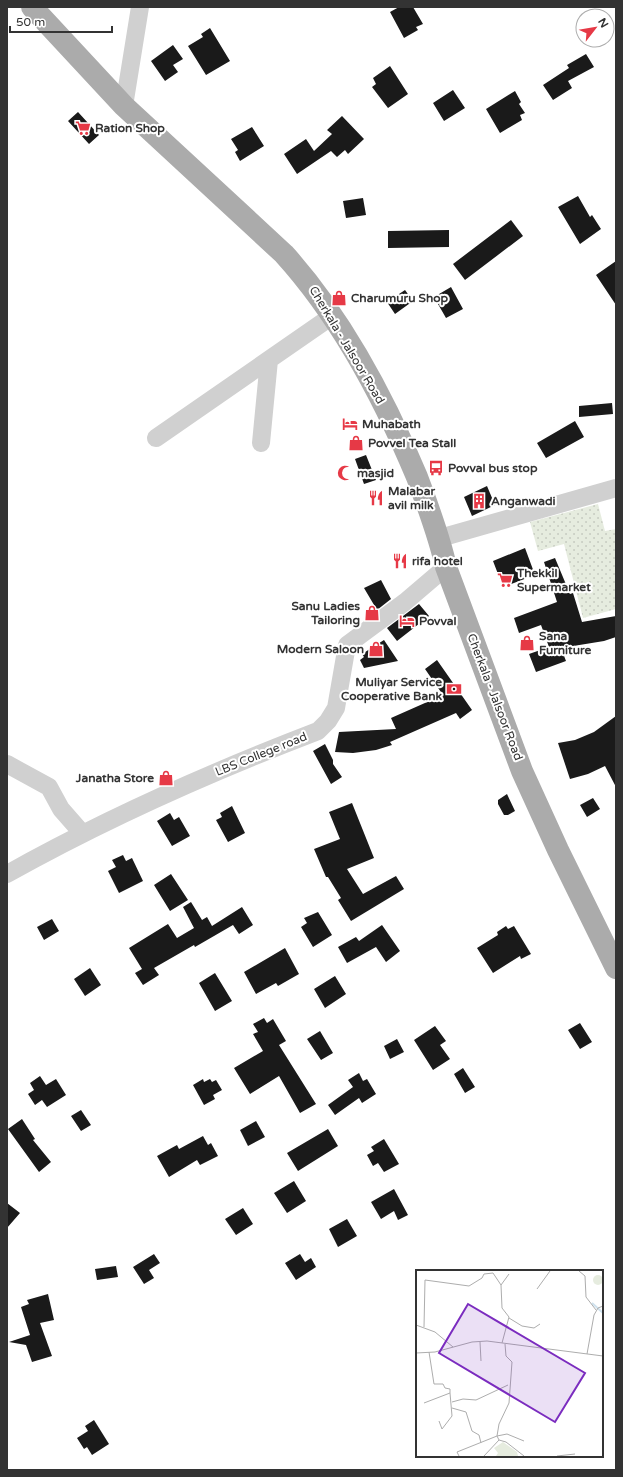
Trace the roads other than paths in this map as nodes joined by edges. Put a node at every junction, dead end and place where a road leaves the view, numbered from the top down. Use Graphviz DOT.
graph roads {
  1 [pos="32,7"];
  2 [pos="140,7"];
  3 [pos="124,106"];
  4 [pos="332,316"];
  5 [pos="268,360"];
  6 [pos="156,438"];
  7 [pos="261,443"];
  8 [pos="616,488"];
  9 [pos="440,538"];
  10 [pos="446,567"];
  11 [pos="7,764"];
  12 [pos="82,833"];
  13 [pos="7,874"];
  14 [pos="616,968"];
  1 -- 3 [label="main road, Cherkala - Jalsoor Road"];
  2 -- 3 [label="street"];
  3 -- 4 [label="main road, Cherkala - Jalsoor Road"];
  4 -- 5 [label="street"];
  4 -- 9 [label="main road, Cherkala - Jalsoor Road"];
  5 -- 6 [label="street"];
  5 -- 7 [label="street"];
  8 -- 9 [label="street"];
  9 -- 10 [label="main road, Cherkala - Jalsoor Road"];
  10 -- 12 [label="street, LBS College road"];
  10 -- 14 [label="main road, Cherkala - Jalsoor Road"];
  11 -- 12 [label="street"];
  12 -- 13 [label="street, LBS College road"];
}
